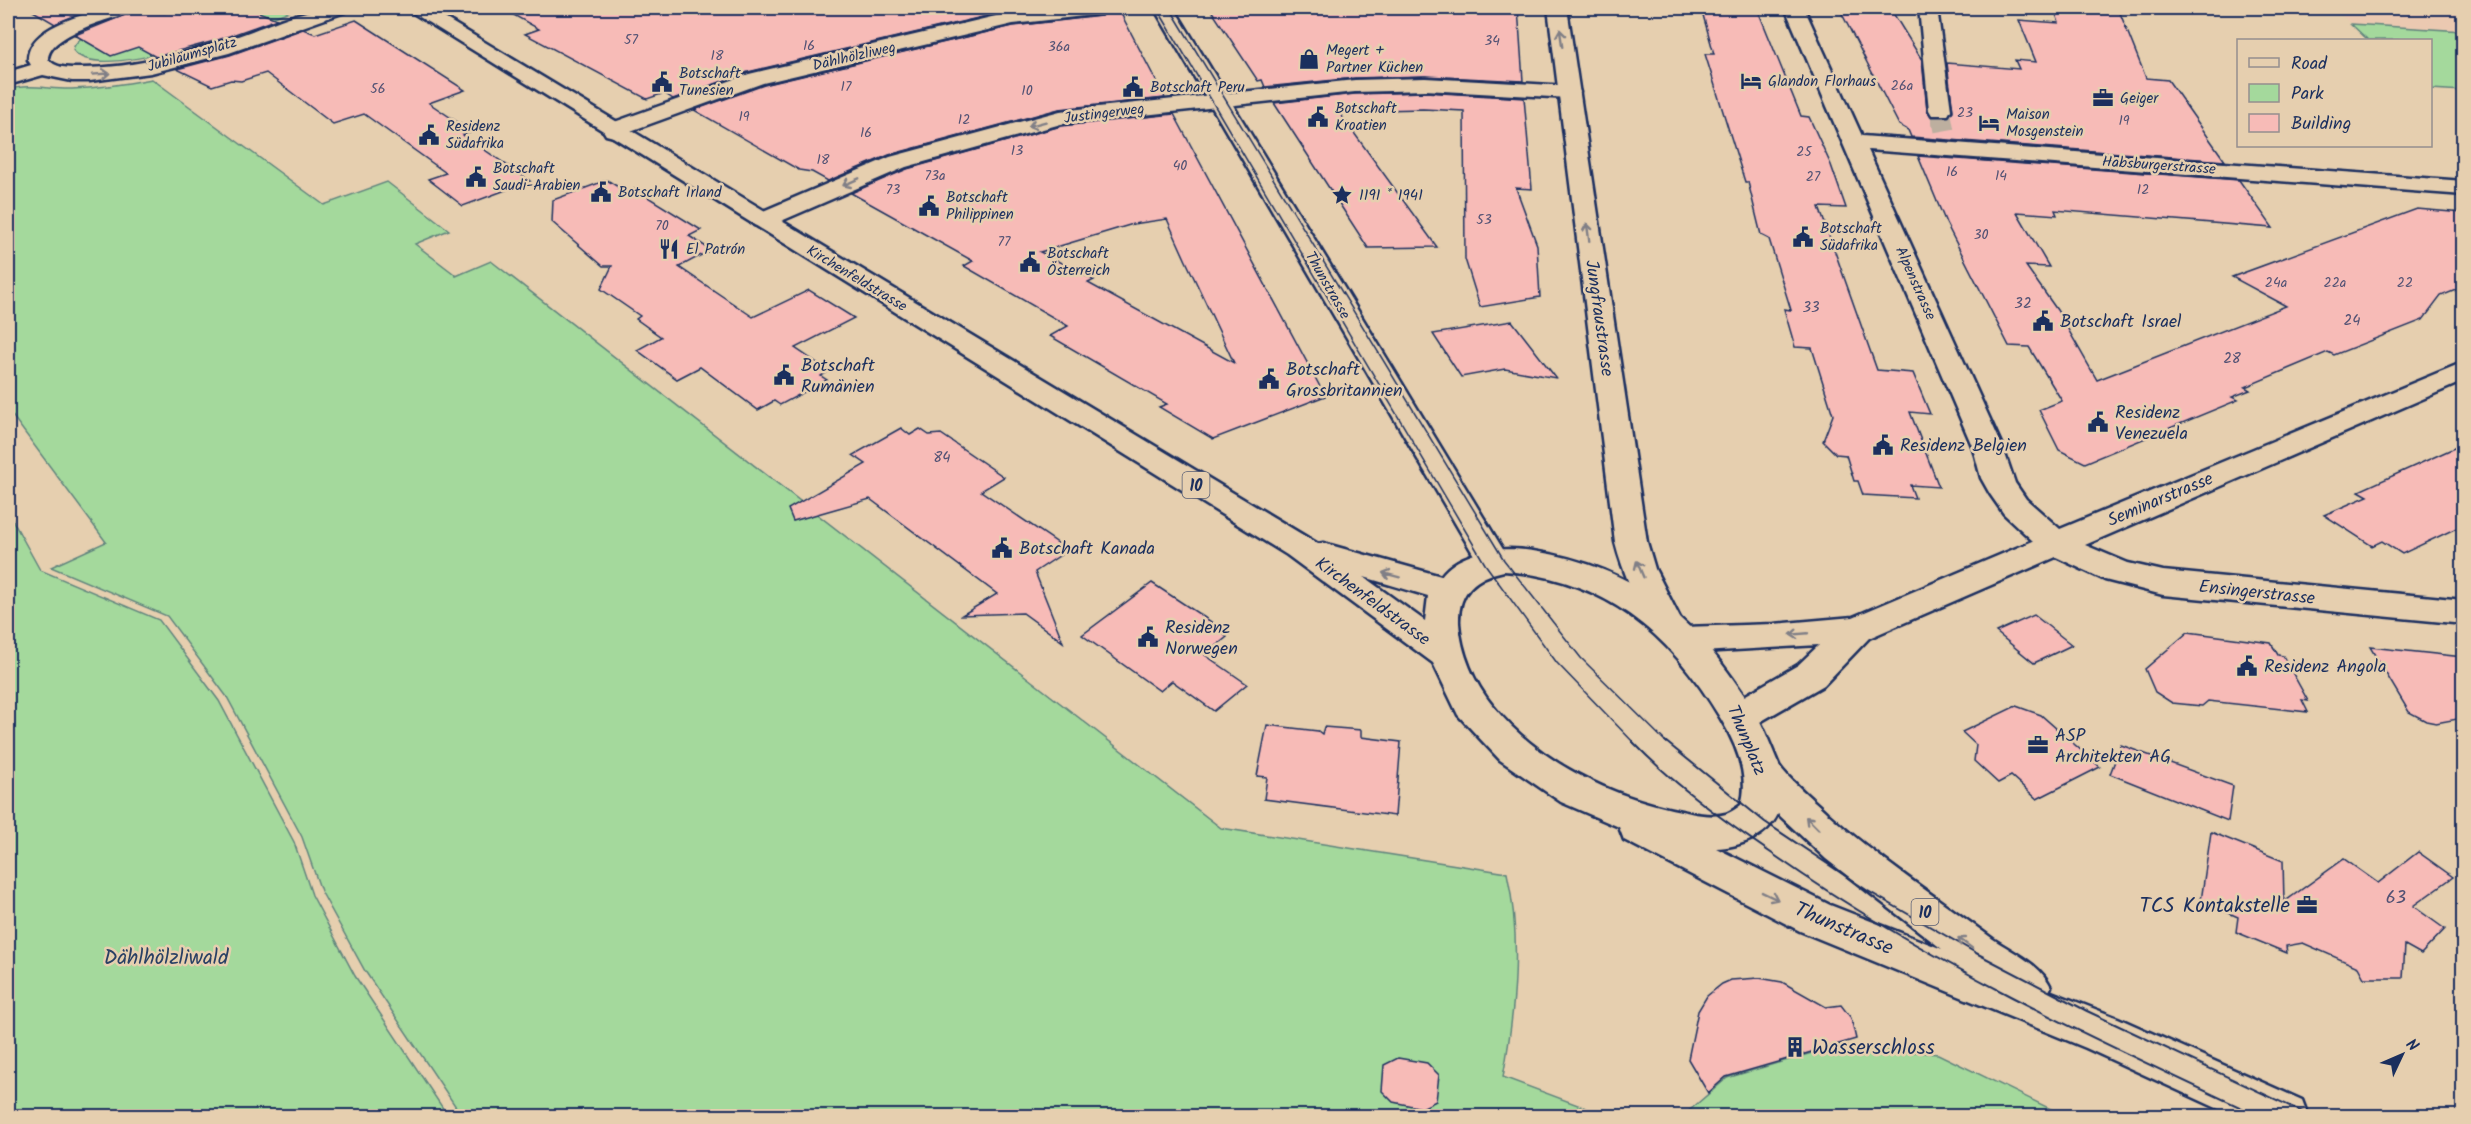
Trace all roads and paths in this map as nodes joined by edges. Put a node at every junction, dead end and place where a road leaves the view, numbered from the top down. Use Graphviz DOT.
graph roads {
  1 [pos="122,8"];
  2 [pos="338,8"];
  3 [pos="416,8"];
  4 [pos="1101,8"];
  5 [pos="1164,8"];
  6 [pos="1557,8"];
  7 [pos="1794,8"];
  8 [pos="1928,8"];
  9 [pos="43,68"];
  10 [pos="8,79"];
  11 [pos="1569,92"];
  12 [pos="1220,100"];
  13 [pos="614,130"];
  14 [pos="1946,130"];
  15 [pos="1854,142"];
  16 [pos="2463,188"];
  17 [pos="763,220"];
  18 [pos="2463,370"];
  19 [pos="2058,542"];
  20 [pos="1299,547"];
  21 [pos="1494,561"];
  22 [pos="1448,590"];
  23 [pos="2463,612"];
  24 [pos="1857,629"];
  25 [pos="1675,631"];
  26 [pos="1448,656"];
  27 [pos="1740,716"];
  28 [pos="1762,773"];
  29 [pos="1595,803"];
  30 [pos="2102,1033"];
  31 [pos="2285,1116"];
  1 -- 9 [label="street"];
  9 -- 2 [label="street, Jubiläumsplatz, one-way"];
  3 -- 13 [label="street, Kirchenfeldstrasse / 10"];
  4 -- 13 [label="street, Dählhölzliweg"];
  5 -- 12 [label="street, Thunstrasse"];
  11 -- 6 [label="street, Jungfraustrasse, one-way"];
  7 -- 15 [label="street, Alpenstrasse"];
  8 -- 14 [label="street"];
  9 -- 10 [label="street, Jubiläumsplatz"];
  11 -- 12 [label="street, Justingerweg"];
  25 -- 11 [label="street, Jungfraustrasse, one-way"];
  12 -- 17 [label="street, Justingerweg, one-way"];
  12 -- 21 [label="street, Thunstrasse"];
  13 -- 17 [label="street, Kirchenfeldstrasse / 10"];
  14 -- 15 [label="street, Habsburgerstrasse"];
  14 -- 16 [label="street, Habsburgerstrasse"];
  15 -- 19 [label="street, Alpenstrasse"];
  17 -- 20 [label="street, Kirchenfeldstrasse / 10"];
  18 -- 19 [label="street, Seminarstrasse"];
  19 -- 23 [label="street, Ensingerstrasse"];
  19 -- 24 [label="street, Seminarstrasse"];
  22 -- 20 [label="street, Kirchenfeldstrasse / 10, one-way"];
  20 -- 26 [label="street, Kirchenfeldstrasse / 10"];
  21 -- 22 [label="street, Thunplatz"];
  21 -- 25 [label="street, Thunplatz"];
  22 -- 26 [label="street, Thunplatz"];
  24 -- 25 [label="street, Seminarstrasse, one-way"];
  24 -- 27 [label="street, Seminarstrasse"];
  25 -- 27 [label="street, Thunplatz"];
  26 -- 29 [label="street, Thunplatz"];
  27 -- 28 [label="street, Thunplatz"];
  28 -- 29 [label="street, Thunplatz"];
  30 -- 28 [label="street, Thunstrasse / 10, one-way"];
  29 -- 30 [label="street, Thunstrasse / 10, one-way"];
  30 -- 31 [label="street, Thunstrasse / 10"];
}
